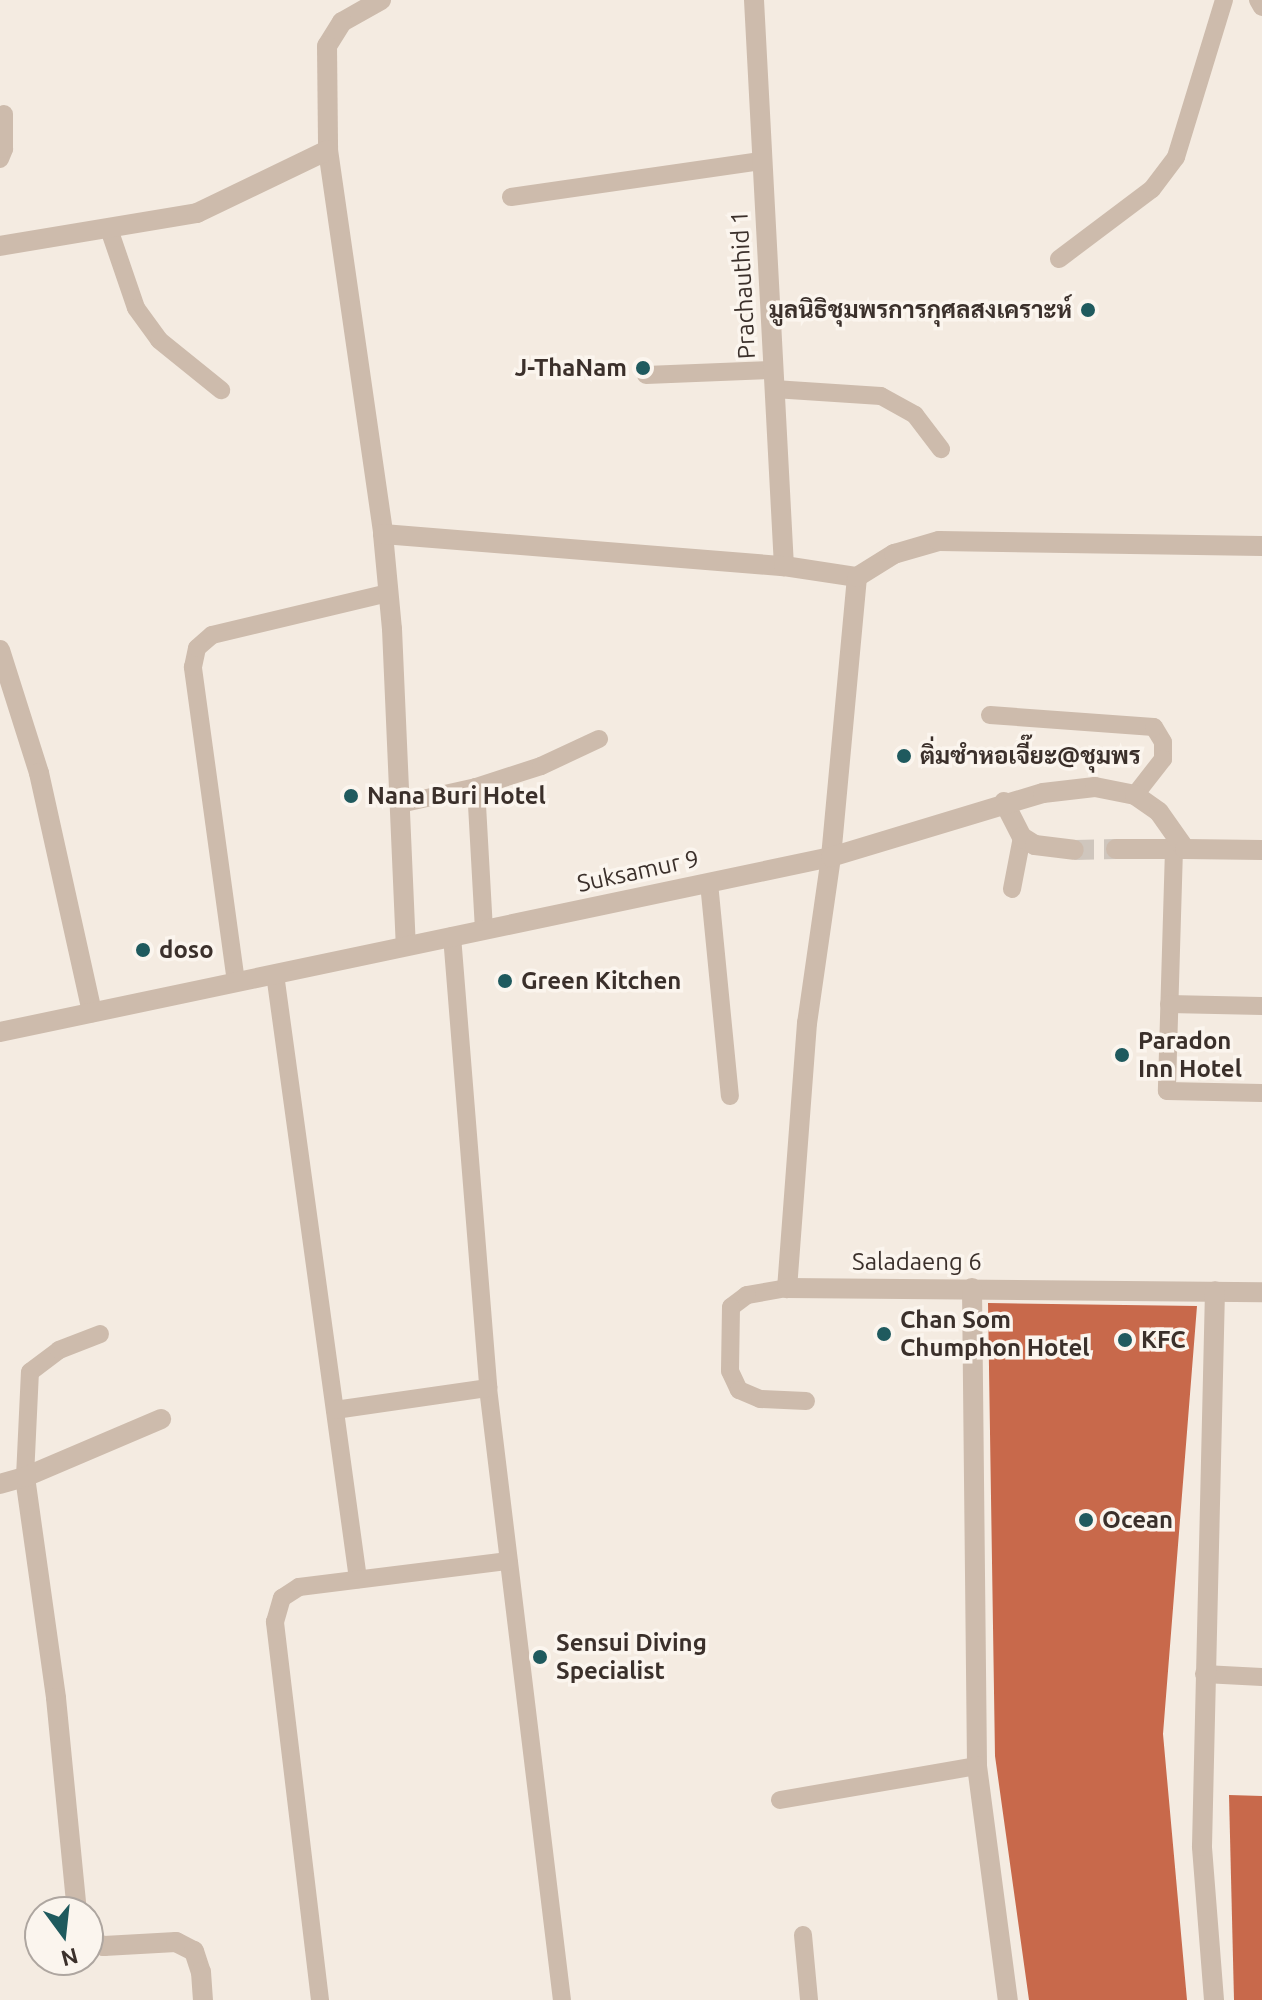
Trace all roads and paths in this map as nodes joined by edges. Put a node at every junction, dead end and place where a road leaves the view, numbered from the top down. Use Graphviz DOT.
graph roads {
  1 [pos="381,0"];
  2 [pos="754,0"];
  3 [pos="1224,0"];
  4 [pos="1258,0"];
  5 [pos="1262,7"];
  6 [pos="4,114"];
  7 [pos="328,150"];
  8 [pos="0,159"];
  9 [pos="762,161"];
  10 [pos="511,197"];
  11 [pos="109,229"];
  12 [pos="0,246"];
  13 [pos="1059,259"];
  14 [pos="646,375"];
  15 [pos="774,380"];
  16 [pos="221,390"];
  17 [pos="941,449"];
  18 [pos="383,534"];
  19 [pos="1262,546"];
  20 [pos="784,566"];
  21 [pos="857,577"];
  22 [pos="388,593"];
  23 [pos="0,650"];
  24 [pos="990,715"];
  25 [pos="599,739"];
  26 [pos="476,787"];
  27 [pos="1135,795"];
  28 [pos="1004,802"];
  29 [pos="400,804"];
  30 [pos="1022,837"];
  31 [pos="1116,849"];
  32 [pos="1179,849"];
  33 [pos="1074,850"];
  34 [pos="1262,850"];
  35 [pos="831,857"];
  36 [pos="709,883"];
  37 [pos="1012,889"];
  38 [pos="484,930"];
  39 [pos="452,936"];
  40 [pos="406,946"];
  41 [pos="275,974"];
  42 [pos="236,982"];
  43 [pos="1169,1004"];
  44 [pos="1262,1006"];
  45 [pos="92,1012"];
  46 [pos="0,1032"];
  47 [pos="1262,1093"];
  48 [pos="730,1096"];
  49 [pos="787,1288"];
  50 [pos="972,1288"];
  51 [pos="1215,1291"];
  52 [pos="1262,1292"];
  53 [pos="100,1334"];
  54 [pos="488,1388"];
  55 [pos="806,1401"];
  56 [pos="335,1410"];
  57 [pos="161,1419"];
  58 [pos="25,1477"];
  59 [pos="0,1484"];
  60 [pos="508,1561"];
  61 [pos="358,1579"];
  62 [pos="1204,1674"];
  63 [pos="1262,1677"];
  64 [pos="977,1766"];
  65 [pos="780,1800"];
  66 [pos="75,1896"];
  67 [pos="803,1935"];
  68 [pos="104,1946"];
  69 [pos="203,2000"];
  70 [pos="320,2000"];
  71 [pos="562,2000"];
  72 [pos="809,2000"];
  73 [pos="1008,2000"];
  74 [pos="1214,2000"];
  1 -- 7 [label="street"];
  2 -- 9 [label="street, Prachauthid 1"];
  3 -- 13 [label="lane"];
  4 -- 5 [label="lane"];
  6 -- 8 [label="lane"];
  7 -- 11 [label="street"];
  7 -- 18 [label="street"];
  9 -- 10 [label="lane"];
  9 -- 15 [label="street, Prachauthid 1"];
  11 -- 12 [label="street"];
  11 -- 16 [label="lane"];
  14 -- 15 [label="lane"];
  15 -- 17 [label="lane"];
  15 -- 20 [label="street, Prachauthid 1"];
  18 -- 20 [label="street"];
  18 -- 22 [label="street"];
  19 -- 21 [label="street"];
  20 -- 21 [label="street"];
  21 -- 35 [label="street"];
  22 -- 29 [label="street"];
  22 -- 42 [label="lane"];
  23 -- 45 [label="street"];
  24 -- 27 [label="lane"];
  25 -- 26 [label="lane"];
  26 -- 29 [label="lane"];
  26 -- 38 [label="lane"];
  27 -- 28 [label="street, Suksamur 9"];
  27 -- 32 [label="street, Suksamur 9"];
  28 -- 30 [label="street"];
  28 -- 35 [label="street, Suksamur 9"];
  29 -- 40 [label="street"];
  30 -- 33 [label="street"];
  30 -- 37 [label="lane"];
  31 -- 32 [label="street"];
  32 -- 34 [label="street"];
  32 -- 43 [label="lane"];
  35 -- 36 [label="street, Suksamur 9"];
  35 -- 49 [label="street"];
  36 -- 38 [label="street, Suksamur 9"];
  36 -- 48 [label="lane"];
  38 -- 39 [label="street, Suksamur 9"];
  39 -- 40 [label="street, Suksamur 9"];
  39 -- 54 [label="lane"];
  40 -- 41 [label="street, Suksamur 9"];
  41 -- 42 [label="street, Suksamur 9"];
  41 -- 56 [label="lane"];
  42 -- 45 [label="street, Suksamur 9"];
  43 -- 44 [label="lane"];
  43 -- 47 [label="lane"];
  45 -- 46 [label="street, Suksamur 9"];
  49 -- 50 [label="street, Saladaeng 6"];
  49 -- 55 [label="lane, Saladaeng 6"];
  50 -- 51 [label="street, Saladaeng 6"];
  50 -- 64 [label="street"];
  51 -- 52 [label="street, Saladaeng 6"];
  51 -- 62 [label="street"];
  53 -- 58 [label="lane"];
  54 -- 56 [label="lane"];
  54 -- 60 [label="lane"];
  56 -- 61 [label="lane"];
  57 -- 58 [label="street"];
  58 -- 59 [label="street"];
  58 -- 66 [label="street"];
  60 -- 61 [label="lane"];
  60 -- 71 [label="lane"];
  61 -- 70 [label="lane"];
  62 -- 63 [label="lane"];
  62 -- 74 [label="street"];
  64 -- 65 [label="lane"];
  64 -- 73 [label="street"];
  67 -- 72 [label="lane"];
  68 -- 69 [label="street"];
}
